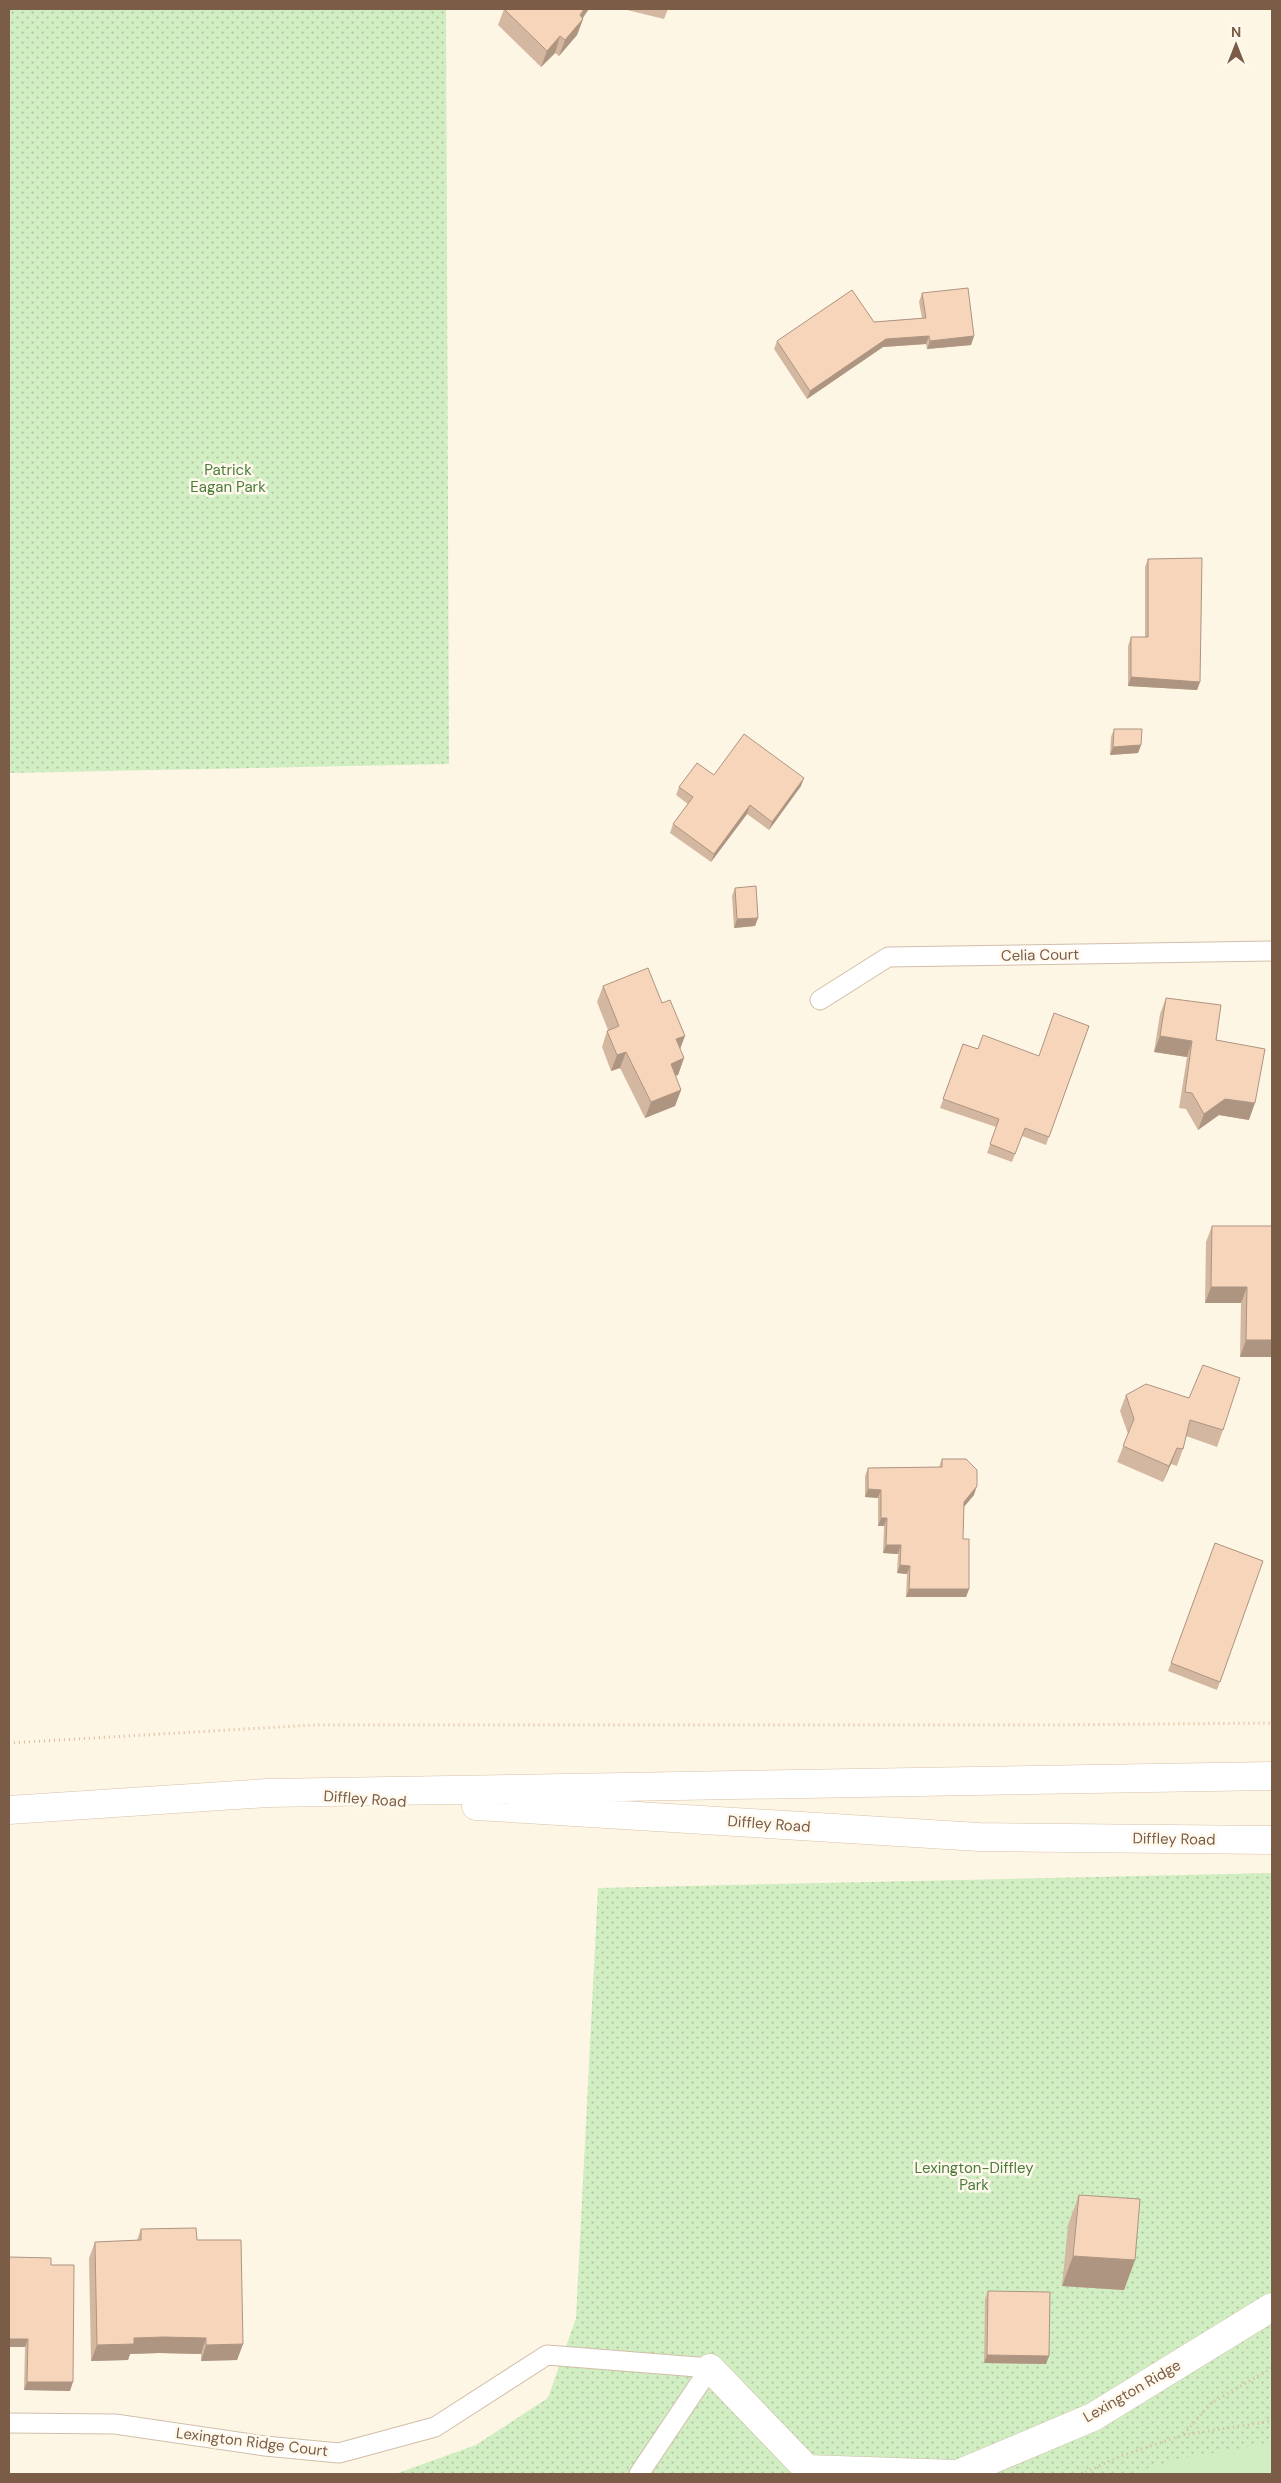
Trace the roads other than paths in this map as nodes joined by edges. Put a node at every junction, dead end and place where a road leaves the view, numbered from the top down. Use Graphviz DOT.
graph roads {
  1 [pos="1272,951"];
  2 [pos="820,1000"];
  3 [pos="1272,1776"];
  4 [pos="267,1793"];
  5 [pos="9,1810"];
  6 [pos="1272,1840"];
  7 [pos="1272,2307"];
  8 [pos="710,2368"];
  9 [pos="9,2423"];
  10 [pos="821,2472"];
  11 [pos="639,2474"];
  12 [pos="957,2474"];
  1 -- 2 [label="lane, Celia Court"];
  3 -- 4 [label="main road, Diffley Road"];
  4 -- 5 [label="main road, Diffley Road"];
  4 -- 6 [label="main road, Diffley Road"];
  7 -- 12 [label="main road, Lexington Ridge"];
  8 -- 9 [label="lane, Lexington Ridge Court"];
  8 -- 10 [label="main road, Lexington Ridge"];
  8 -- 11 [label="lane"];
  10 -- 12 [label="main road, Lexington Ridge"];
}
